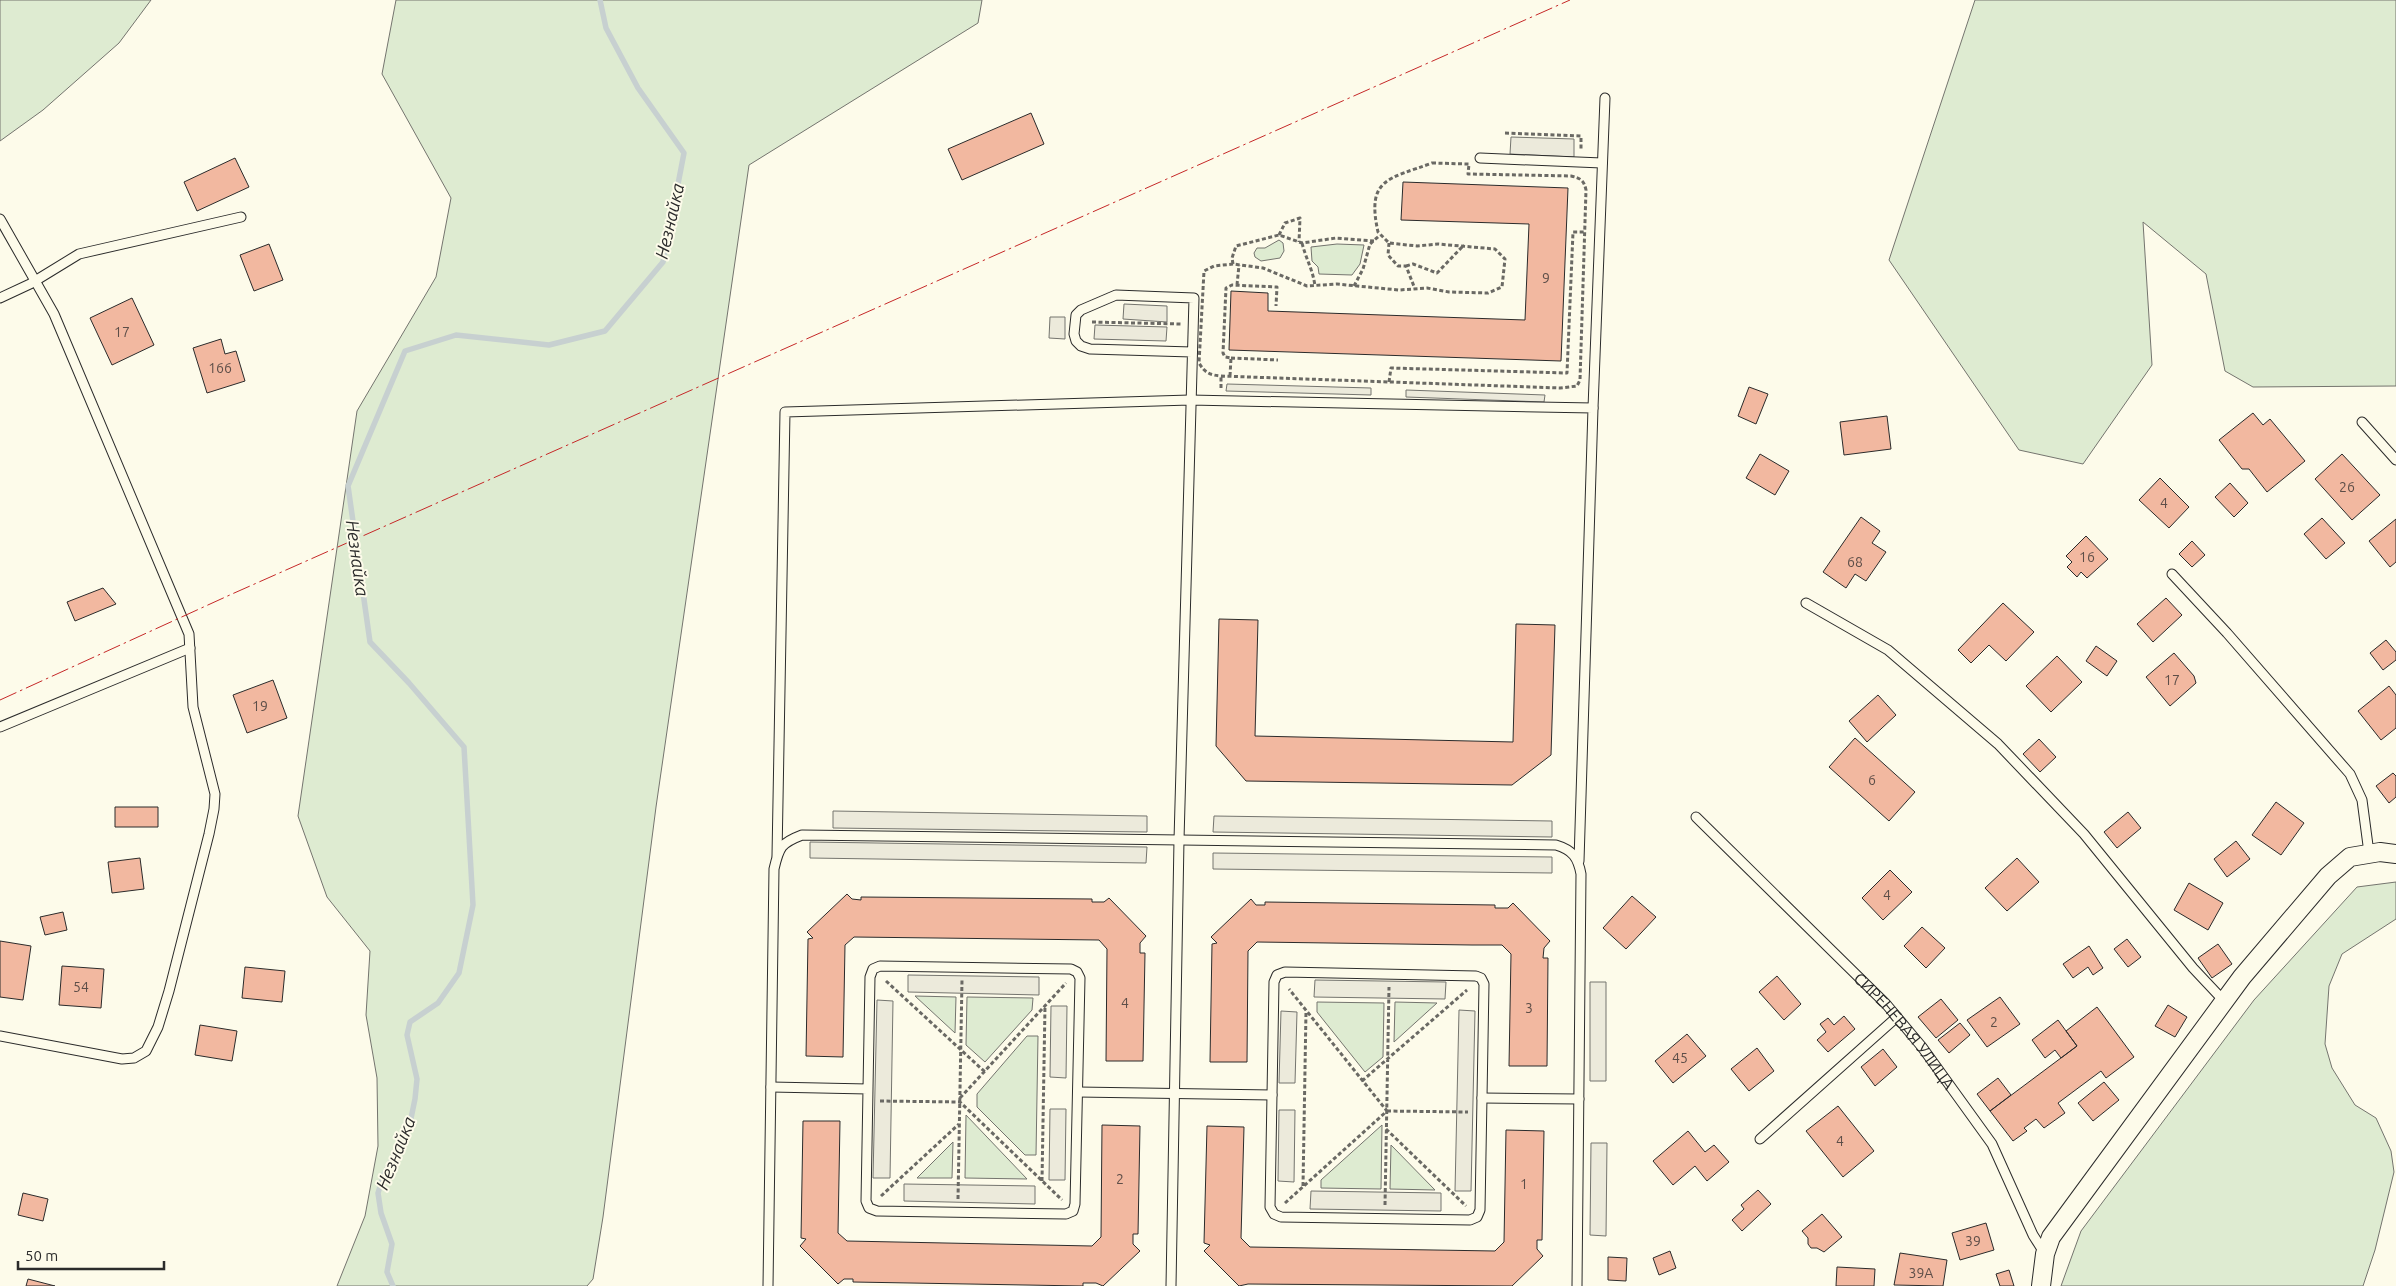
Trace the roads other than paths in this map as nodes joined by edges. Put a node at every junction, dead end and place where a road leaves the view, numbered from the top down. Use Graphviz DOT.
graph roads {
  1 [pos="1605,98"];
  2 [pos="1480,158"];
  3 [pos="1602,163"];
  4 [pos="241,218"];
  5 [pos="0,219"];
  6 [pos="36,280"];
  7 [pos="0,298"];
  8 [pos="1192,352"];
  9 [pos="1190,400"];
  10 [pos="1593,408"];
  11 [pos="2362,422"];
  12 [pos="2396,460"];
  13 [pos="2172,574"];
  14 [pos="1806,603"];
  15 [pos="190,648"];
  16 [pos="0,727"];
  17 [pos="1696,817"];
  18 [pos="1180,840"];
  19 [pos="2369,853"];
  20 [pos="2396,854"];
  21 [pos="777,856"];
  22 [pos="1579,862"];
  23 [pos="2224,1001"];
  24 [pos="1897,1017"];
  25 [pos="0,1036"];
  26 [pos="771,1087"];
  27 [pos="868,1089"];
  28 [pos="1078,1092"];
  29 [pos="1174,1094"];
  30 [pos="1272,1095"];
  31 [pos="1482,1098"];
  32 [pos="1579,1099"];
  33 [pos="1760,1139"];
  34 [pos="2044,1254"];
  35 [pos="768,1286"];
  36 [pos="1171,1286"];
  37 [pos="1577,1286"];
  38 [pos="2041,1286"];
  1 -- 3 [label="lane"];
  2 -- 3 [label="lane"];
  3 -- 10 [label="lane"];
  4 -- 6 [label="lane"];
  5 -- 6 [label="lane"];
  6 -- 7 [label="lane"];
  6 -- 15 [label="lane"];
  8 -- 8 [label="lane"];
  8 -- 9 [label="lane"];
  9 -- 10 [label="lane"];
  9 -- 18 [label="lane"];
  9 -- 21 [label="lane"];
  10 -- 22 [label="lane"];
  11 -- 12 [label="lane"];
  13 -- 19 [label="lane"];
  14 -- 23 [label="lane"];
  15 -- 16 [label="lane"];
  15 -- 25 [label="lane"];
  17 -- 24 [label="lane, СИРЕНЕВАЯ УЛИЦА"];
  18 -- 21 [label="lane"];
  18 -- 22 [label="lane"];
  18 -- 29 [label="lane"];
  19 -- 20 [label="street"];
  19 -- 23 [label="street"];
  21 -- 26 [label="lane"];
  22 -- 32 [label="lane"];
  23 -- 34 [label="street"];
  24 -- 33 [label="lane"];
  24 -- 34 [label="lane, СИРЕНЕВАЯ УЛИЦА"];
  26 -- 27 [label="lane"];
  26 -- 35 [label="lane"];
  27 -- 28 [label="lane"];
  27 -- 28 [label="lane"];
  28 -- 29 [label="lane"];
  29 -- 30 [label="lane"];
  29 -- 36 [label="lane"];
  30 -- 31 [label="lane"];
  30 -- 31 [label="lane"];
  31 -- 32 [label="lane"];
  32 -- 37 [label="lane"];
  34 -- 38 [label="street"];
}
